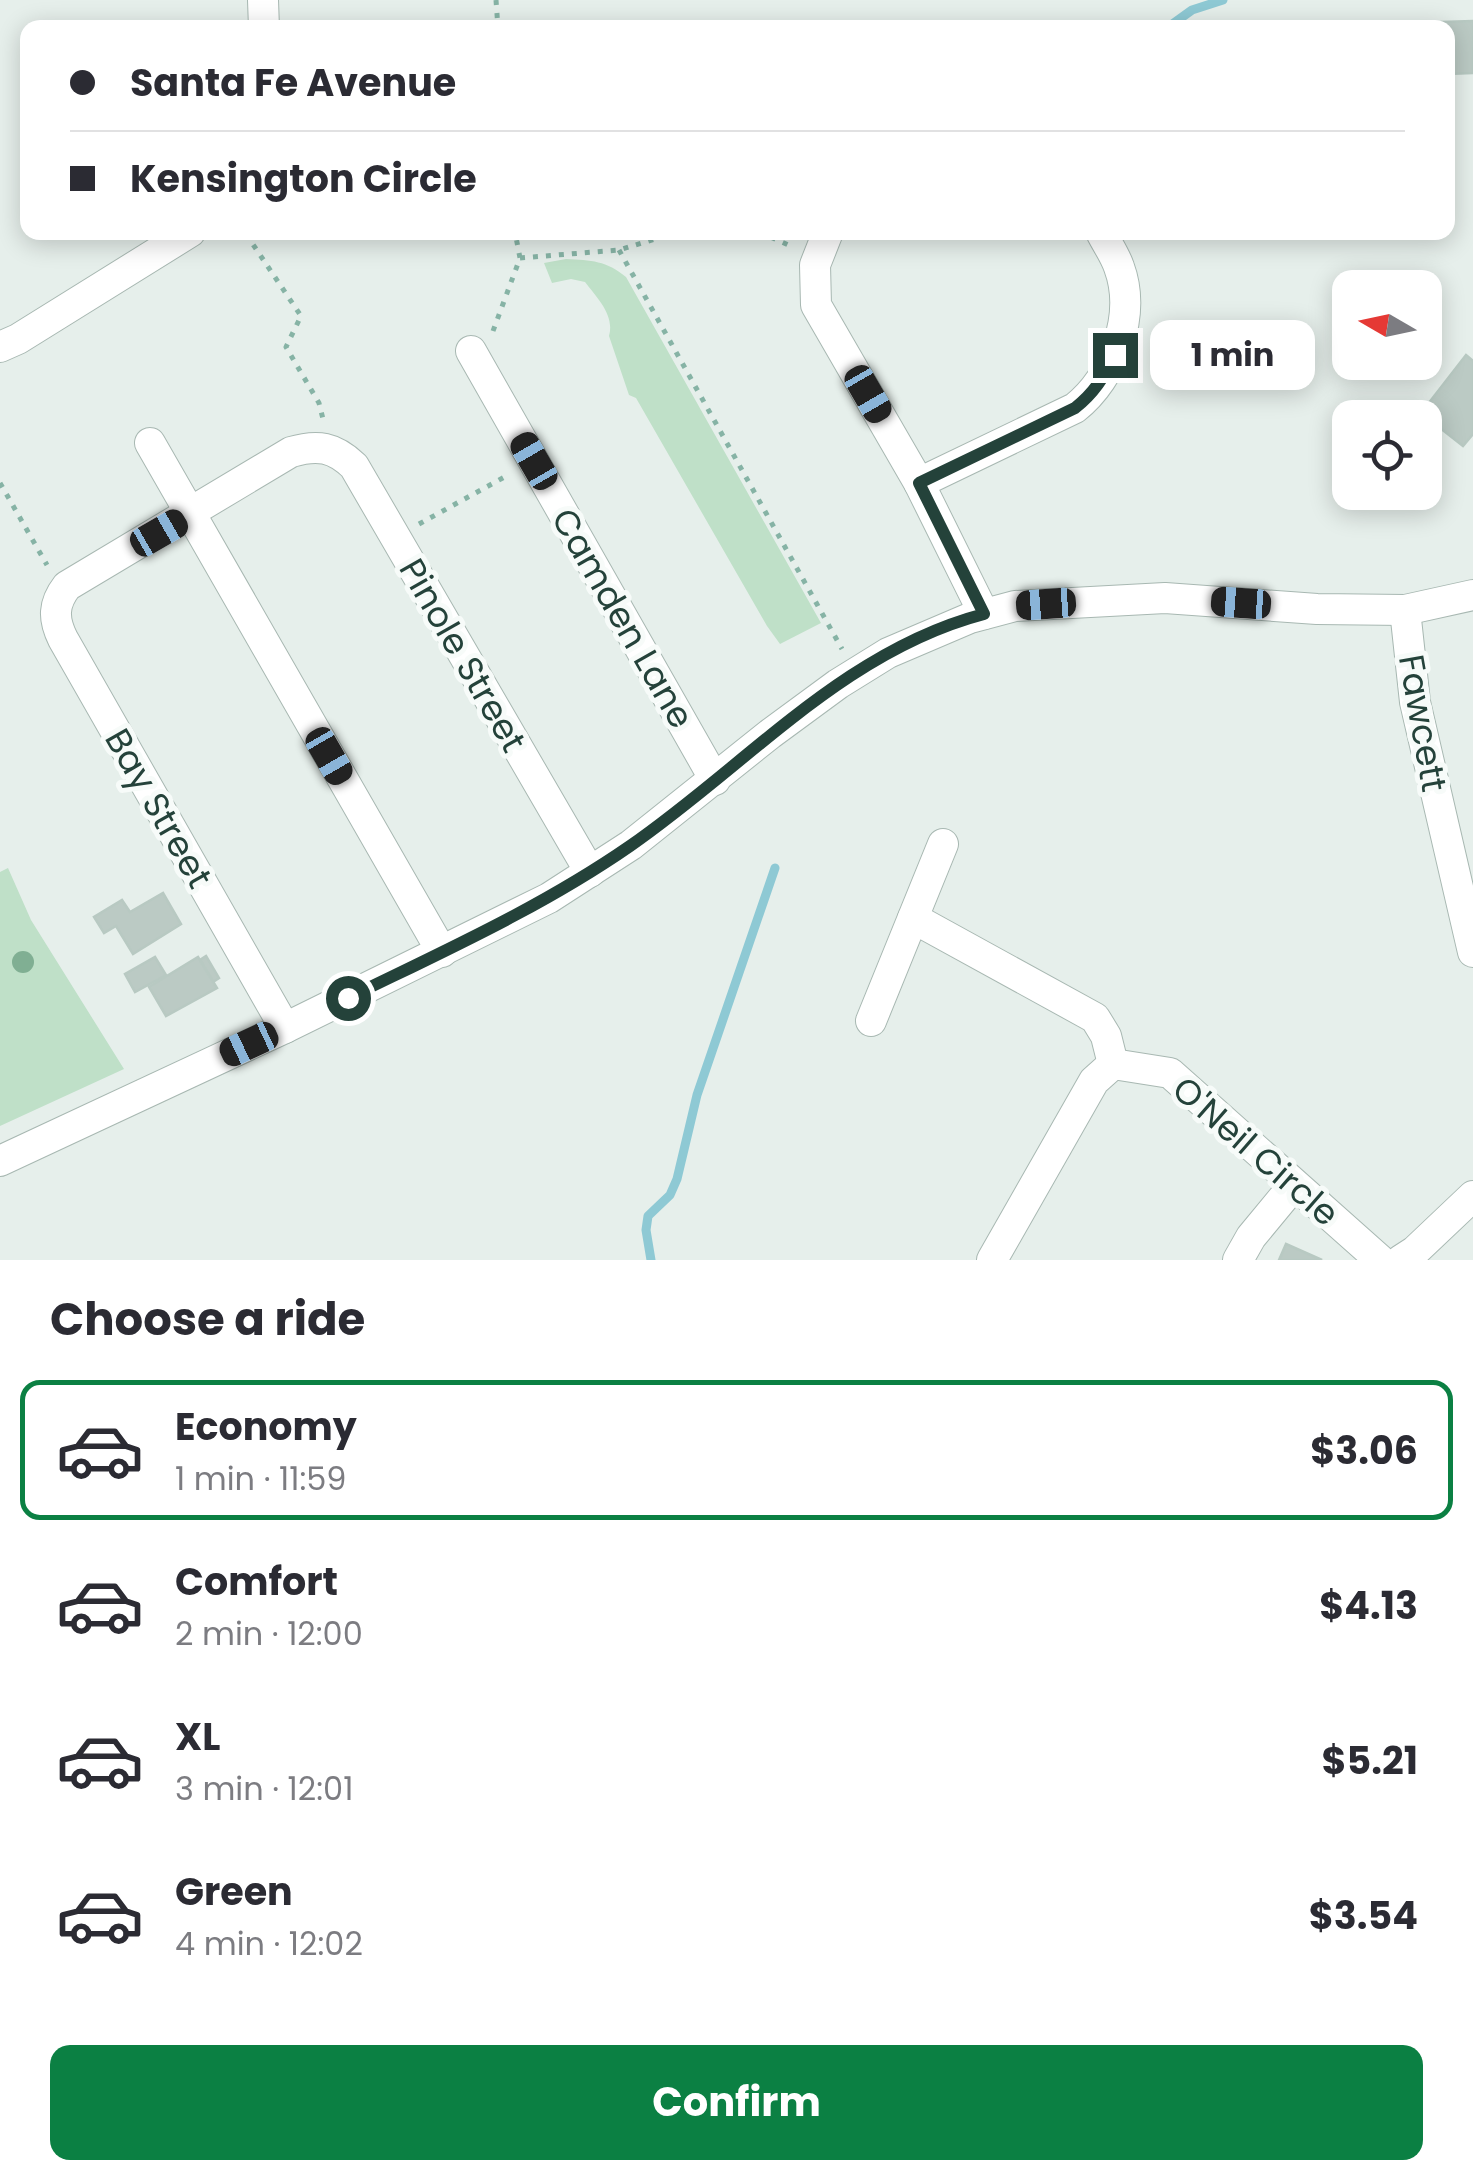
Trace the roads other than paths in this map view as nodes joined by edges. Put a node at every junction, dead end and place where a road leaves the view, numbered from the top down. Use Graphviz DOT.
graph roads {
  1 [pos="177,240"];
  2 [pos="825,240"];
  3 [pos="1106,240"];
  4 [pos="0,347"];
  5 [pos="473,355"];
  6 [pos="150,443"];
  7 [pos="919,483"];
  8 [pos="190,515"];
  9 [pos="1473,596"];
  10 [pos="1405,610"];
  11 [pos="984,614"];
  12 [pos="715,780"];
  13 [pos="943,844"];
  14 [pos="590,872"];
  15 [pos="913,918"];
  16 [pos="442,952"];
  17 [pos="1473,952"];
  18 [pos="871,1021"];
  19 [pos="285,1028"];
  20 [pos="1114,1064"];
  21 [pos="0,1161"];
  22 [pos="1294,1185"];
  23 [pos="1473,1196"];
  24 [pos="992,1260"];
  25 [pos="1238,1260"];
  26 [pos="1380,1260"];
  27 [pos="1401,1260"];
  1 -- 4 [label="street"];
  2 -- 7 [label="street"];
  3 -- 7 [label="street"];
  5 -- 12 [label="street, Camden Lane"];
  6 -- 8 [label="street"];
  7 -- 11 [label="street"];
  8 -- 14 [label="street, Pinole Street"];
  8 -- 16 [label="street"];
  8 -- 19 [label="street, Bay Street"];
  9 -- 10 [label="street"];
  10 -- 11 [label="street"];
  10 -- 17 [label="street, Fawcett"];
  11 -- 12 [label="street"];
  12 -- 14 [label="street"];
  13 -- 15 [label="street"];
  14 -- 16 [label="street"];
  15 -- 18 [label="street"];
  15 -- 20 [label="street"];
  16 -- 19 [label="street"];
  19 -- 21 [label="street"];
  20 -- 22 [label="street, O'Neil Circle"];
  20 -- 24 [label="street"];
  22 -- 25 [label="street"];
  22 -- 26 [label="street, O'Neil Circle"];
  23 -- 27 [label="street"];
}
